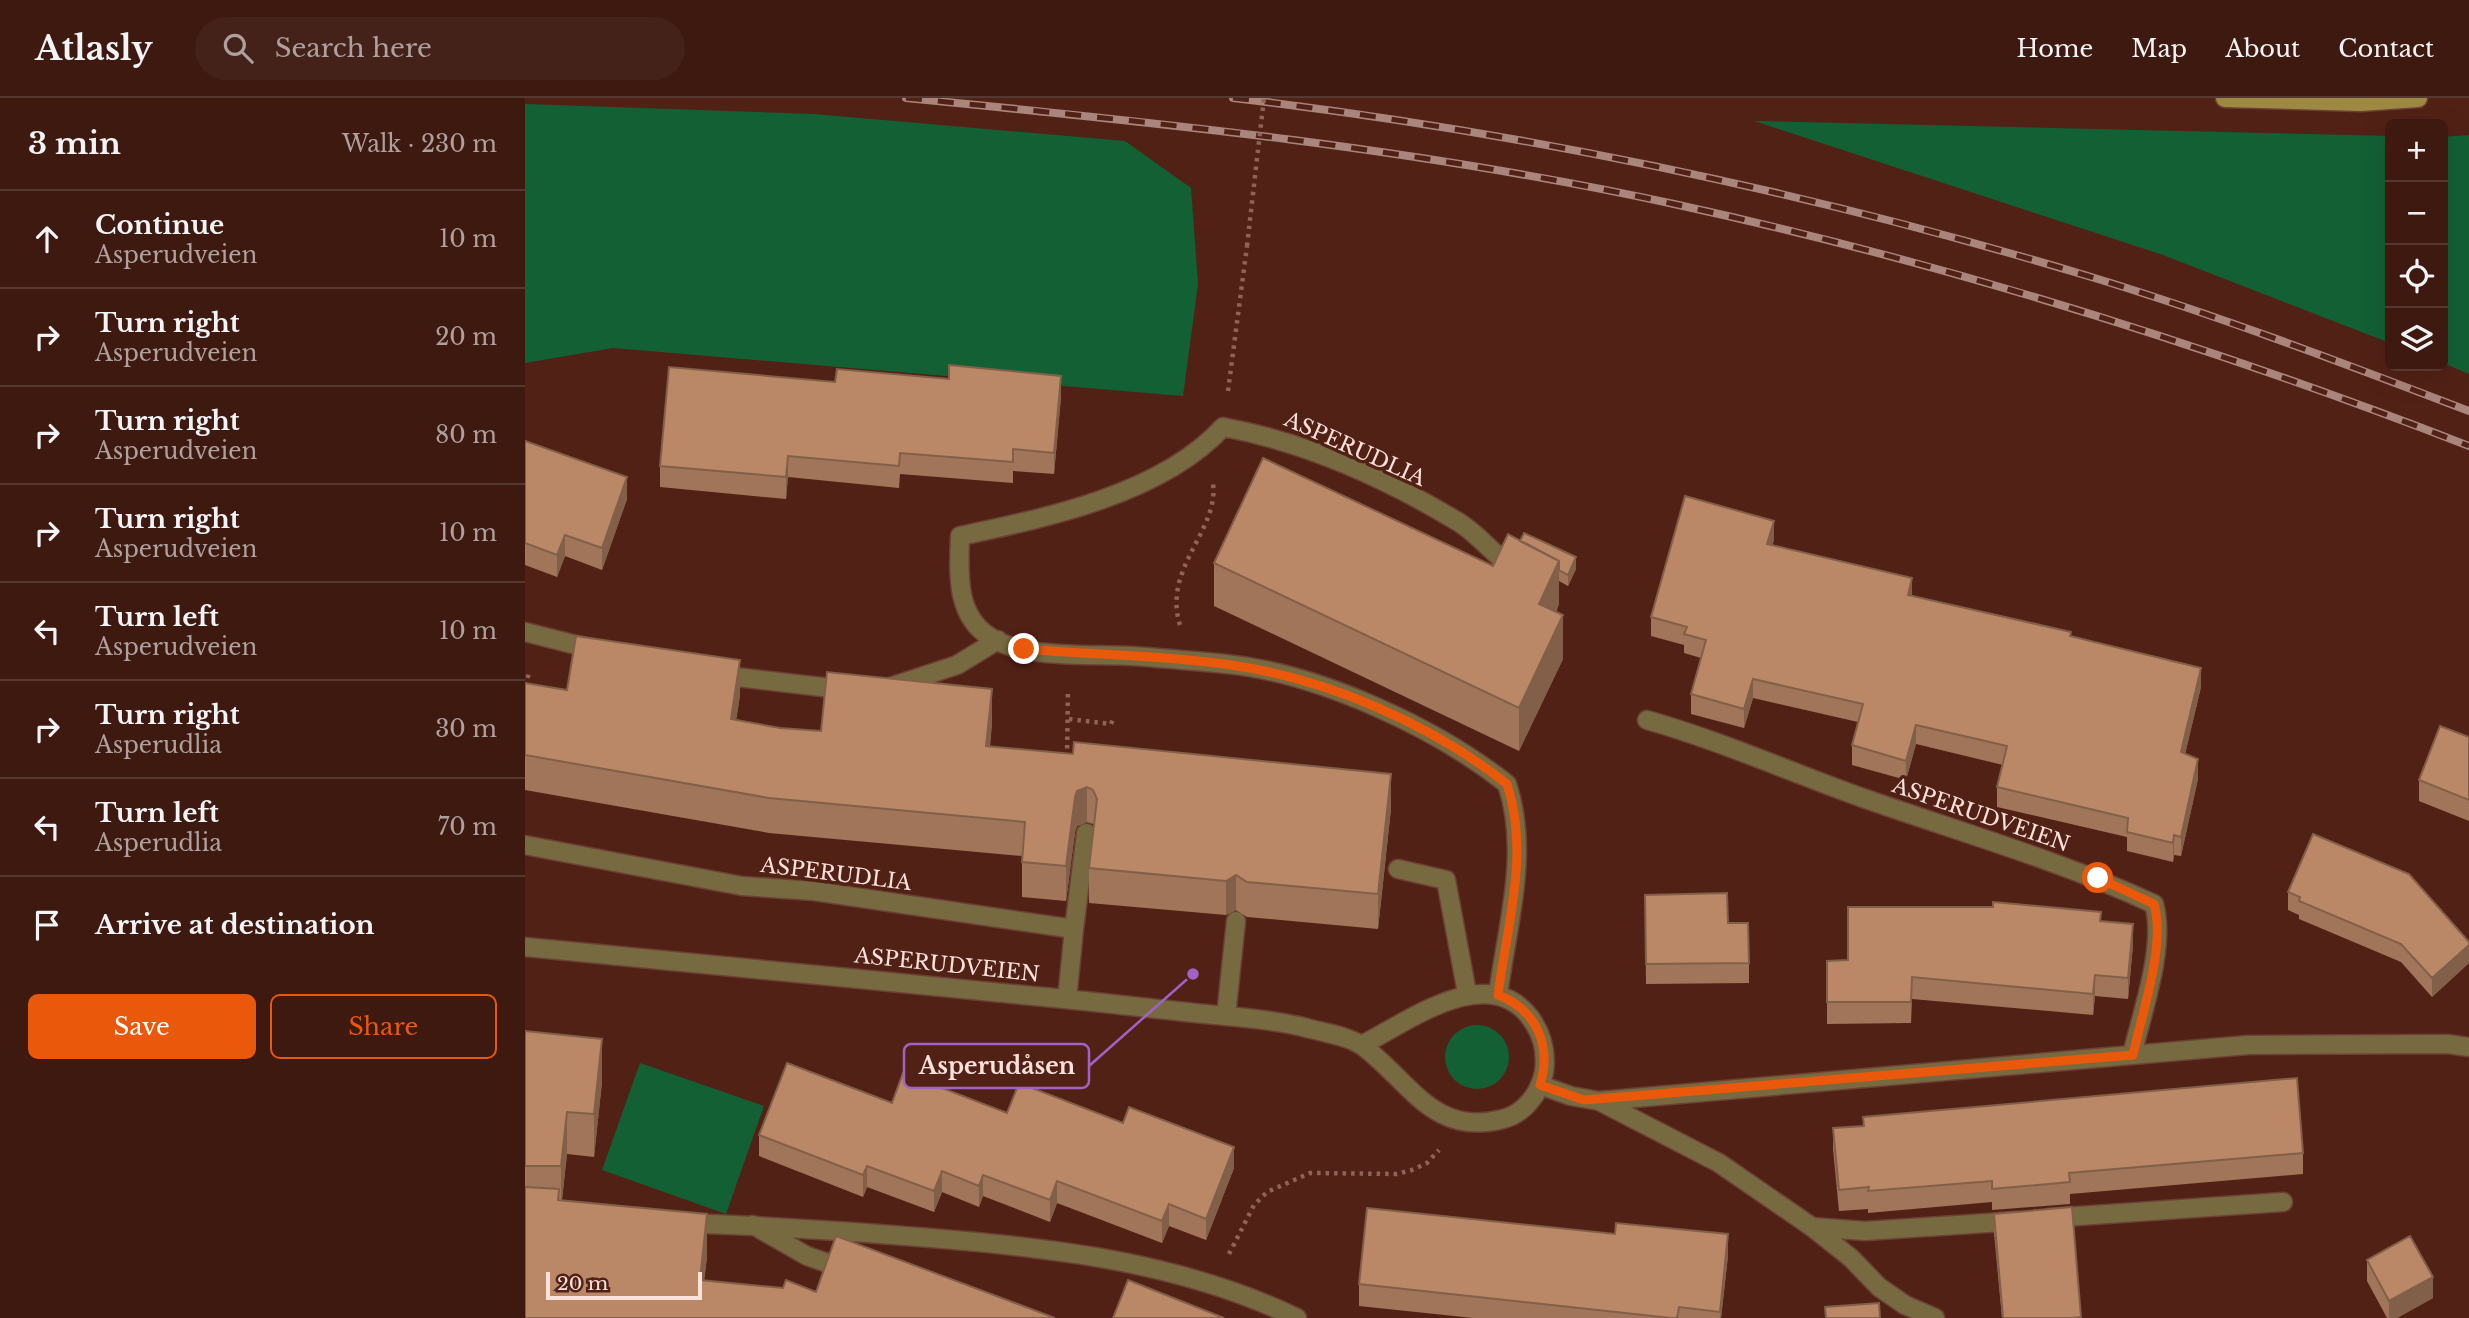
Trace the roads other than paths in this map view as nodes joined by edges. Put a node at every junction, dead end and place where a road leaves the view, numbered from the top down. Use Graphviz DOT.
graph roads {
  1 [pos="2225,98"];
  2 [pos="2418,98"];
  3 [pos="1535,580"];
  4 [pos="525,632"];
  5 [pos="998,640"];
  6 [pos="614,655"];
  7 [pos="698,672"];
  8 [pos="1647,720"];
  9 [pos="1086,833"];
  10 [pos="525,845"];
  11 [pos="1398,869"];
  12 [pos="1236,921"];
  13 [pos="1074,929"];
  14 [pos="525,947"];
  15 [pos="1467,993"];
  16 [pos="1498,995"];
  17 [pos="1067,999"];
  18 [pos="1226,1017"];
  19 [pos="1362,1045"];
  20 [pos="2469,1047"];
  21 [pos="2133,1055"];
  22 [pos="1540,1085"];
  23 [pos="1599,1101"];
  24 [pos="2283,1202"];
  25 [pos="658,1223"];
  26 [pos="750,1224"];
  27 [pos="1812,1227"];
  28 [pos="864,1276"];
  29 [pos="1297,1318"];
  30 [pos="1935,1318"];
  1 -- 2 [label="street"];
  3 -- 5 [label="street, ASPERUDLIA"];
  4 -- 6 [label="street"];
  5 -- 7 [label="street"];
  5 -- 16 [label="street"];
  8 -- 21 [label="street, ASPERUDVEIEN"];
  9 -- 13 [label="street"];
  10 -- 13 [label="street, ASPERUDLIA"];
  11 -- 15 [label="street"];
  12 -- 18 [label="street"];
  13 -- 17 [label="street"];
  14 -- 17 [label="street, ASPERUDVEIEN"];
  15 -- 16 [label="street"];
  15 -- 19 [label="street"];
  16 -- 22 [label="street"];
  17 -- 18 [label="street, ASPERUDVEIEN"];
  18 -- 19 [label="street, ASPERUDVEIEN"];
  19 -- 22 [label="street, ASPERUDVEIEN"];
  20 -- 21 [label="street"];
  21 -- 23 [label="street"];
  22 -- 23 [label="street"];
  23 -- 27 [label="street"];
  24 -- 27 [label="street"];
  25 -- 26 [label="street"];
  26 -- 28 [label="street"];
  26 -- 29 [label="street"];
  27 -- 30 [label="street"];
}
